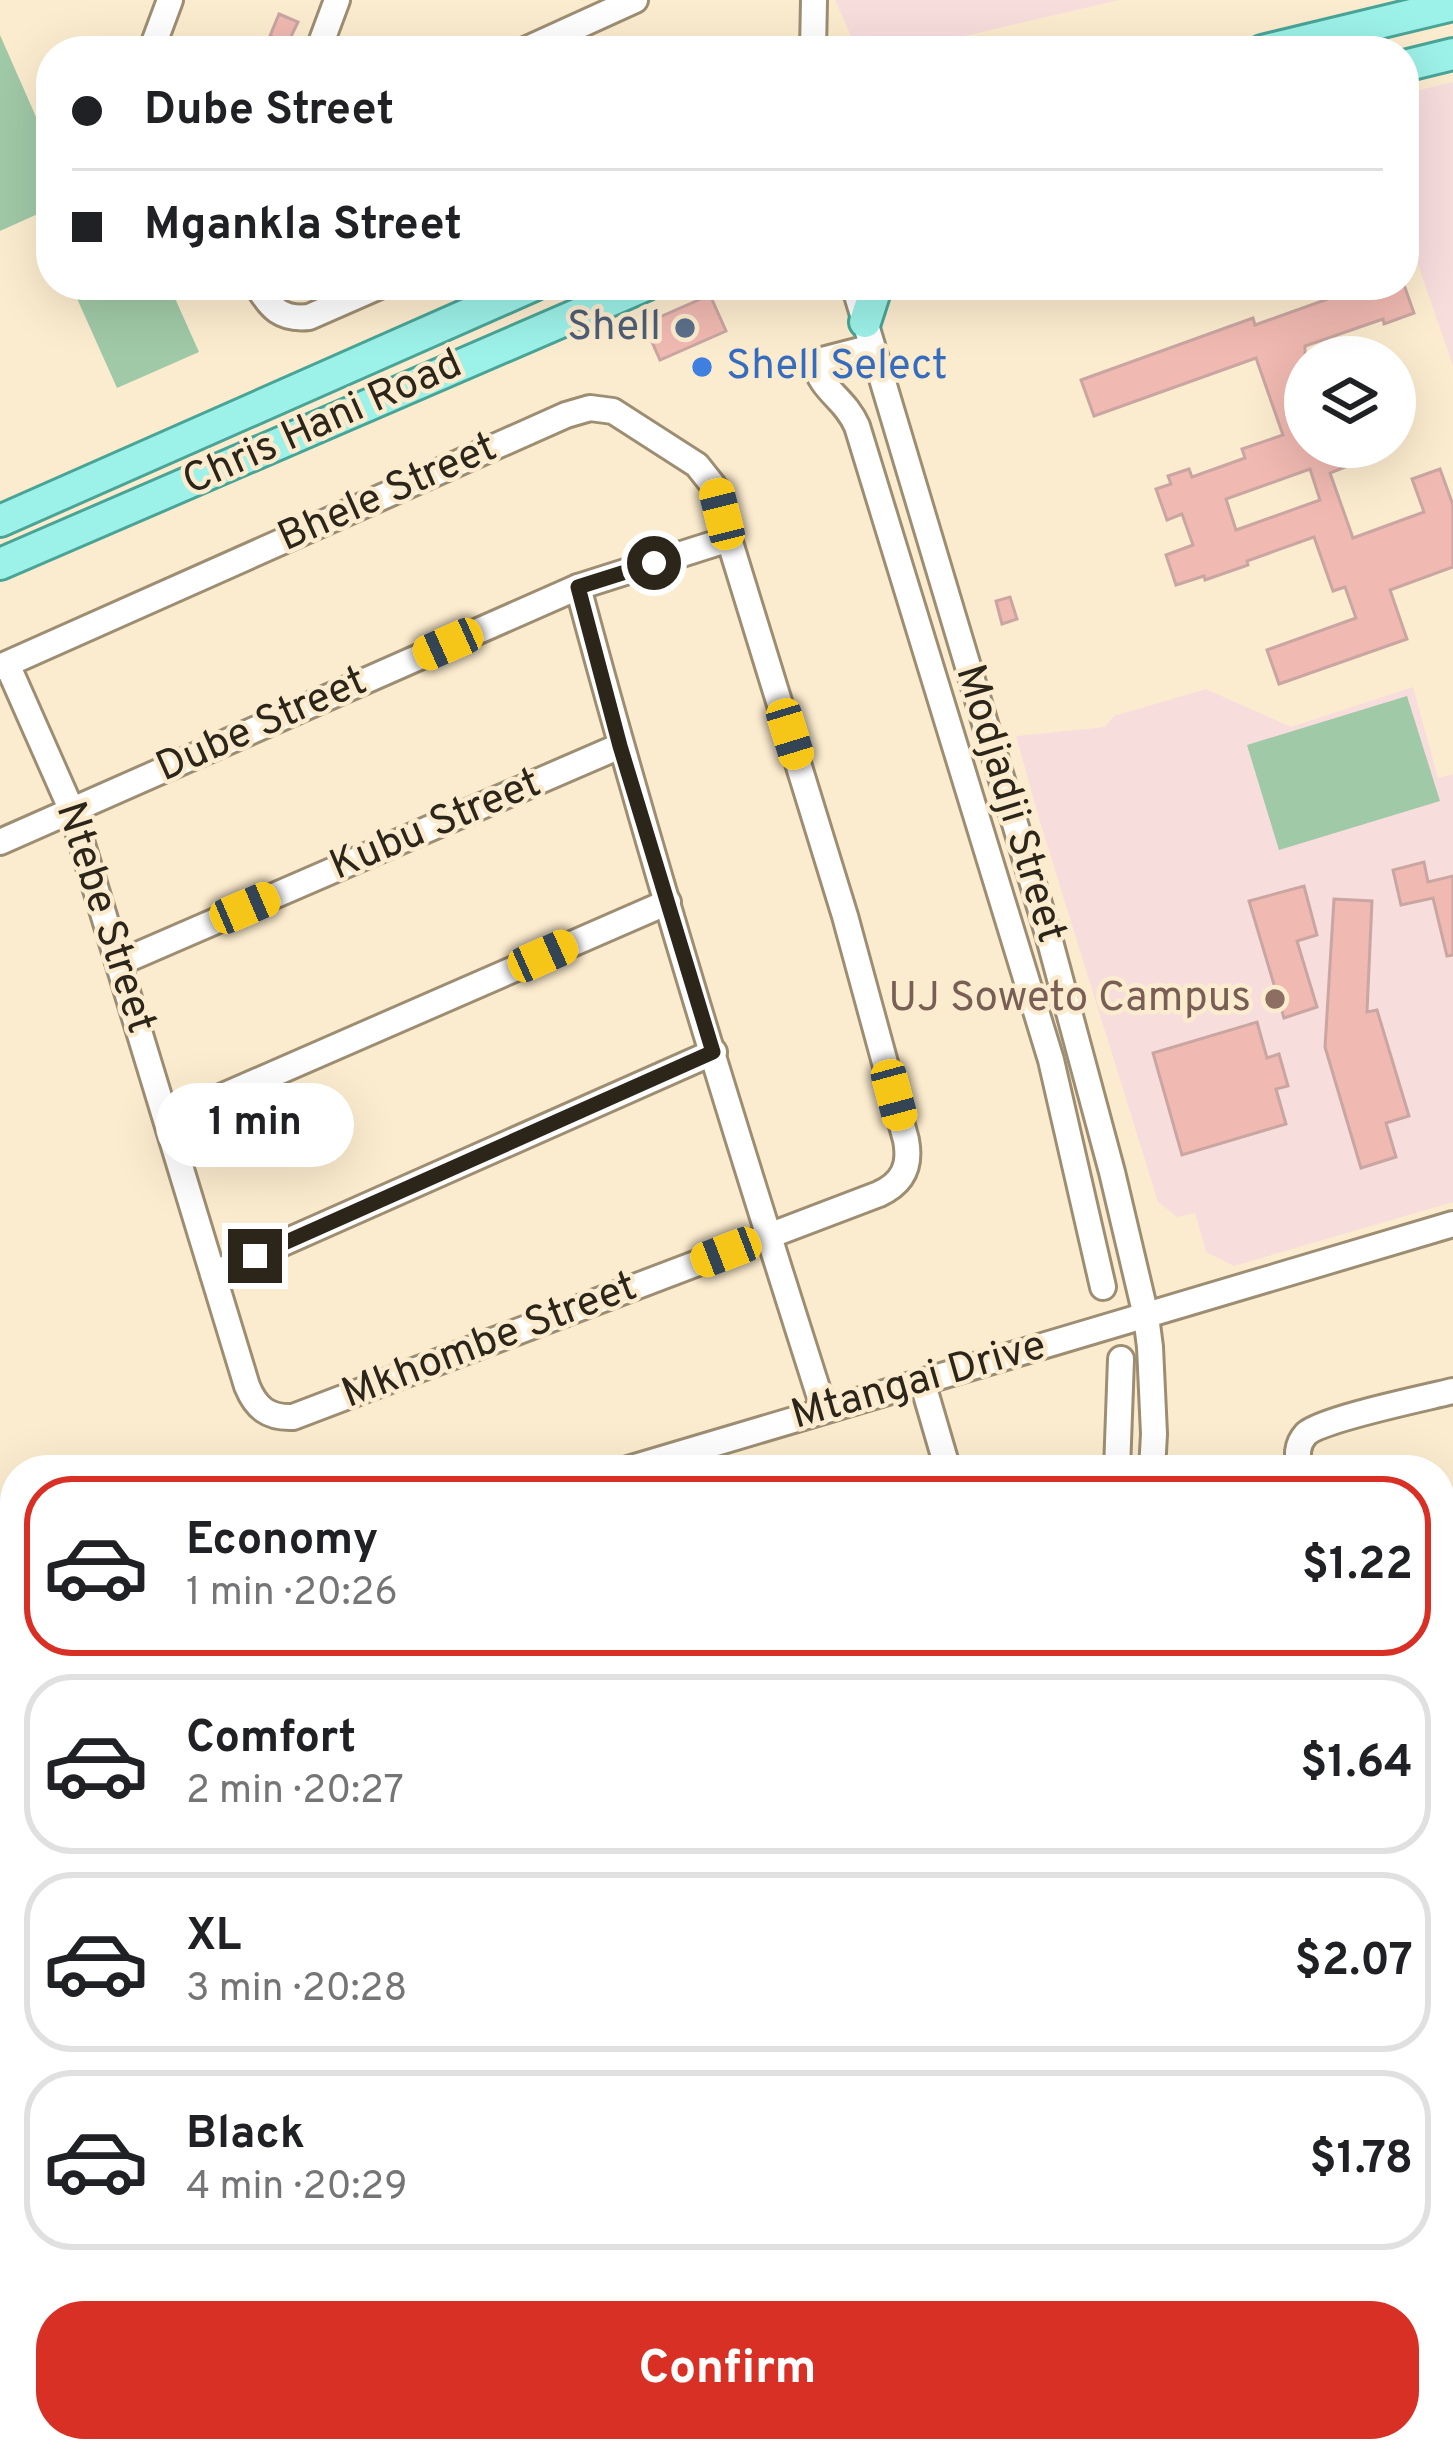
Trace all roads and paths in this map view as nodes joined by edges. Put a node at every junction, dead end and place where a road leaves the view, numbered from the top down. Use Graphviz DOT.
graph roads {
  1 [pos="170,0"];
  2 [pos="337,0"];
  3 [pos="635,0"];
  4 [pos="814,0"];
  5 [pos="1453,5"];
  6 [pos="157,36"];
  7 [pos="324,36"];
  8 [pos="556,36"];
  9 [pos="813,36"];
  10 [pos="1324,36"];
  11 [pos="1453,54"];
  12 [pos="1419,62"];
  13 [pos="267,300"];
  14 [pos="347,300"];
  15 [pos="500,300"];
  16 [pos="611,300"];
  17 [pos="859,300"];
  18 [pos="875,300"];
  19 [pos="869,334"];
  20 [pos="0,520"];
  21 [pos="729,539"];
  22 [pos="0,564"];
  23 [pos="578,587"];
  24 [pos="3,665"];
  25 [pos="620,746"];
  26 [pos="72,811"];
  27 [pos="0,842"];
  28 [pos="668,902"];
  29 [pos="119,962"];
  30 [pos="1081,1051"];
  31 [pos="713,1052"];
  32 [pos="1051,1060"];
  33 [pos="168,1120"];
  34 [pos="1453,1223"];
  35 [pos="769,1236"];
  36 [pos="213,1274"];
  37 [pos="1103,1287"];
  38 [pos="1146,1316"];
  39 [pos="1121,1359"];
  40 [pos="922,1381"];
  41 [pos="248,1386"];
  42 [pos="1453,1391"];
  43 [pos="824,1410"];
  44 [pos="675,1455"];
  45 [pos="944,1455"];
  46 [pos="1118,1455"];
  47 [pos="1153,1455"];
  48 [pos="1297,1455"];
  1 -- 6 [label="street"];
  2 -- 7 [label="street"];
  3 -- 8 [label="street"];
  4 -- 9 [label="street"];
  5 -- 10 [label="main road"];
  11 -- 12 [label="main road"];
  13 -- 14 [label="street"];
  15 -- 20 [label="main road, Chris Hani Road"];
  16 -- 22 [label="main road, Chris Hani Road"];
  17 -- 19 [label="street, Modjadji Street"];
  18 -- 19 [label="main road"];
  19 -- 30 [label="street, Modjadji Street"];
  19 -- 32 [label="street"];
  21 -- 23 [label="street, Dube Street"];
  21 -- 24 [label="street, Bhele Street"];
  21 -- 35 [label="street, Mkhombe Street"];
  23 -- 25 [label="street"];
  23 -- 26 [label="street, Dube Street"];
  24 -- 26 [label="street, Ntebe Street"];
  25 -- 28 [label="street"];
  25 -- 29 [label="street, Kubu Street"];
  26 -- 27 [label="street, Dube Street"];
  26 -- 29 [label="street, Ntebe Street"];
  28 -- 31 [label="street"];
  28 -- 33 [label="street"];
  29 -- 33 [label="street, Ntebe Street"];
  30 -- 32 [label="street"];
  30 -- 38 [label="street, Modjadji Street"];
  31 -- 35 [label="street"];
  31 -- 36 [label="street"];
  32 -- 37 [label="street"];
  33 -- 36 [label="street, Ntebe Street"];
  34 -- 38 [label="street, Mtangai Drive"];
  35 -- 41 [label="street, Mkhombe Street"];
  35 -- 43 [label="street"];
  36 -- 41 [label="street, Ntebe Street"];
  38 -- 40 [label="street, Mtangai Drive"];
  38 -- 47 [label="street, Modjadji Street"];
  39 -- 46 [label="street"];
  40 -- 43 [label="street, Mtangai Drive"];
  40 -- 45 [label="street"];
  42 -- 48 [label="street"];
  43 -- 44 [label="street, Mtangai Drive"];
}
